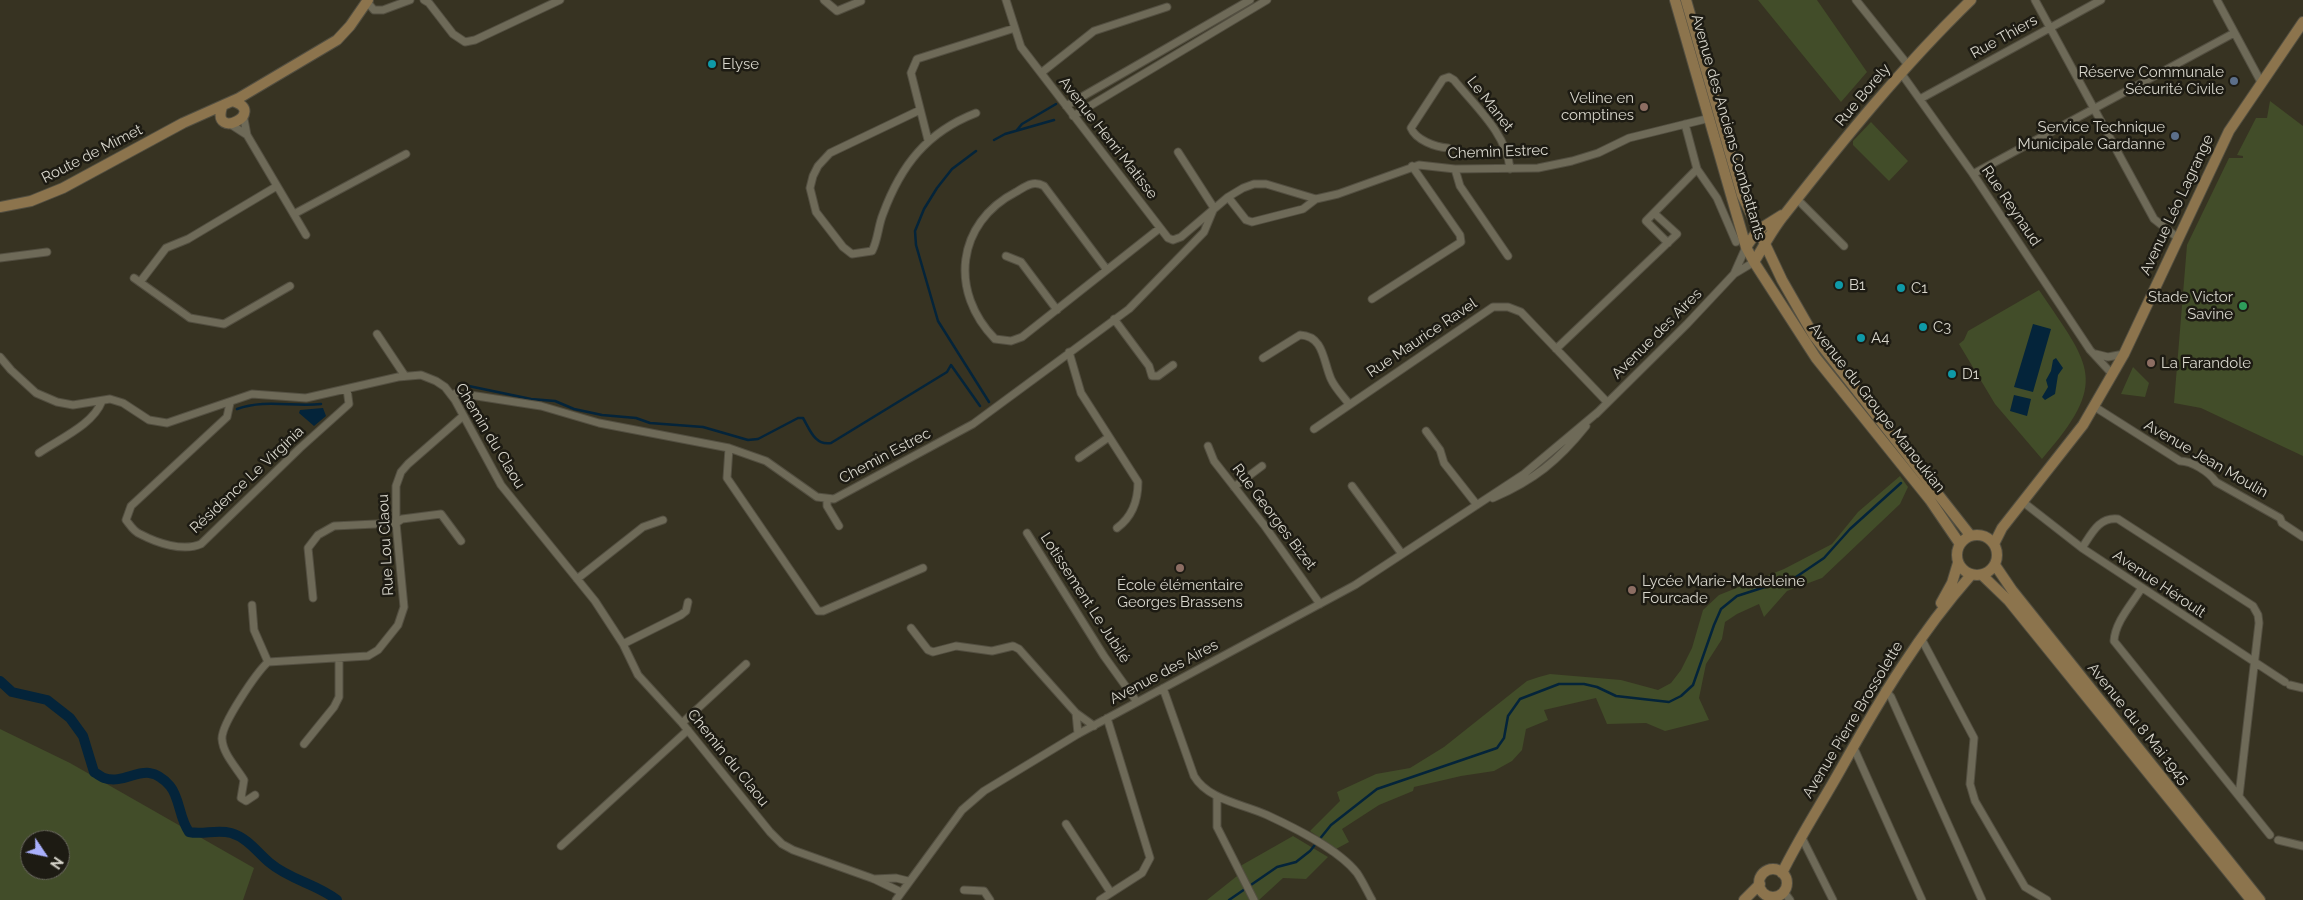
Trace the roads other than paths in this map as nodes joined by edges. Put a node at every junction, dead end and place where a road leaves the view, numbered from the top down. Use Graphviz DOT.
graph roads {
  1 [pos="410,0"];
  2 [pos="424,0"];
  3 [pos="560,0"];
  4 [pos="824,0"];
  5 [pos="1006,0"];
  6 [pos="1250,0"];
  7 [pos="1267,0"];
  8 [pos="1675,0"];
  9 [pos="1686,0"];
  10 [pos="1856,0"];
  11 [pos="1971,0"];
  12 [pos="2035,0"];
  13 [pos="2101,0"];
  14 [pos="2217,0"];
  15 [pos="365,1"];
  16 [pos="861,1"];
  17 [pos="1167,7"];
  18 [pos="2303,22"];
  19 [pos="1015,28"];
  20 [pos="2050,28"];
  21 [pos="2234,33"];
  22 [pos="1904,69"];
  23 [pos="1041,73"];
  24 [pos="2261,82"];
  25 [pos="262,85"];
  26 [pos="1920,99"];
  27 [pos="234,101"];
  28 [pos="1066,106"];
  29 [pos="222,107"];
  30 [pos="2095,108"];
  31 [pos="920,110"];
  32 [pos="243,112"];
  33 [pos="976,113"];
  34 [pos="1073,116"];
  35 [pos="194,118"];
  36 [pos="1710,118"];
  37 [pos="227,122"];
  38 [pos="1684,124"];
  39 [pos="247,135"];
  40 [pos="928,140"];
  41 [pos="1448,148"];
  42 [pos="1178,152"];
  43 [pos="406,154"];
  44 [pos="1412,166"];
  45 [pos="1454,169"];
  46 [pos="1510,169"];
  47 [pos="1695,171"];
  48 [pos="1973,174"];
  49 [pos="278,186"];
  50 [pos="1228,197"];
  51 [pos="1798,198"];
  52 [pos="1316,199"];
  53 [pos="0,207"];
  54 [pos="1214,208"];
  55 [pos="1654,213"];
  56 [pos="294,214"];
  57 [pos="1784,214"];
  58 [pos="1739,221"];
  59 [pos="1160,228"];
  60 [pos="1758,230"];
  61 [pos="1772,233"];
  62 [pos="306,235"];
  63 [pos="2178,238"];
  64 [pos="1668,242"];
  65 [pos="1736,242"];
  66 [pos="1765,245"];
  67 [pos="1844,246"];
  68 [pos="1746,247"];
  69 [pos="48,252"];
  70 [pos="1006,256"];
  71 [pos="1508,256"];
  72 [pos="0,258"];
  73 [pos="1741,259"];
  74 [pos="1754,262"];
  75 [pos="1107,270"];
  76 [pos="1778,273"];
  77 [pos="1734,274"];
  78 [pos="290,286"];
  79 [pos="1372,298"];
  80 [pos="1058,310"];
  81 [pos="1114,319"];
  82 [pos="377,334"];
  83 [pos="1556,348"];
  84 [pos="1069,352"];
  85 [pos="2096,354"];
  86 [pos="2124,354"];
  87 [pos="0,357"];
  88 [pos="1263,358"];
  89 [pos="1173,365"];
  90 [pos="2113,375"];
  91 [pos="405,376"];
  92 [pos="347,389"];
  93 [pos="451,395"];
  94 [pos="102,400"];
  95 [pos="1607,402"];
  96 [pos="230,403"];
  97 [pos="1349,404"];
  98 [pos="2095,407"];
  99 [pos="463,416"];
  100 [pos="1314,429"];
  101 [pos="1426,431"];
  102 [pos="1109,437"];
  103 [pos="1208,446"];
  104 [pos="730,448"];
  105 [pos="39,453"];
  106 [pos="1079,458"];
  107 [pos="1262,466"];
  108 [pos="1352,486"];
  109 [pos="1234,487"];
  110 [pos="827,500"];
  111 [pos="2023,502"];
  112 [pos="1477,505"];
  113 [pos="663,520"];
  114 [pos="396,523"];
  115 [pos="839,526"];
  116 [pos="1117,528"];
  117 [pos="2002,528"];
  118 [pos="1027,533"];
  119 [pos="1970,535"];
  120 [pos="1985,536"];
  121 [pos="2303,537"];
  122 [pos="461,541"];
  123 [pos="1960,544"];
  124 [pos="1994,544"];
  125 [pos="2082,548"];
  126 [pos="1402,554"];
  127 [pos="1958,563"];
  128 [pos="1995,565"];
  129 [pos="923,568"];
  130 [pos="1971,575"];
  131 [pos="1982,575"];
  132 [pos="577,579"];
  133 [pos="2141,589"];
  134 [pos="313,598"];
  135 [pos="688,602"];
  136 [pos="1320,604"];
  137 [pos="252,605"];
  138 [pos="1932,621"];
  139 [pos="911,628"];
  140 [pos="1921,638"];
  141 [pos="622,644"];
  142 [pos="338,658"];
  143 [pos="268,662"];
  144 [pos="746,664"];
  145 [pos="2255,664"];
  146 [pos="2072,673"];
  147 [pos="1163,688"];
  148 [pos="2303,688"];
  149 [pos="1885,690"];
  150 [pos="1137,702"];
  151 [pos="1076,713"];
  152 [pos="1107,718"];
  153 [pos="682,722"];
  154 [pos="1094,726"];
  155 [pos="688,730"];
  156 [pos="1078,734"];
  157 [pos="304,744"];
  158 [pos="1853,746"];
  159 [pos="2140,756"];
  160 [pos="255,795"];
  161 [pos="1217,796"];
  162 [pos="2239,796"];
  163 [pos="1066,824"];
  164 [pos="1800,835"];
  165 [pos="2270,835"];
  166 [pos="2278,840"];
  167 [pos="561,846"];
  168 [pos="2303,846"];
  169 [pos="1778,871"];
  170 [pos="874,879"];
  171 [pos="908,882"];
  172 [pos="1760,884"];
  173 [pos="964,890"];
  174 [pos="901,892"];
  175 [pos="1111,893"];
  176 [pos="1765,894"];
  177 [pos="1787,896"];
  178 [pos="896,900"];
  179 [pos="990,900"];
  180 [pos="1100,900"];
  181 [pos="1254,900"];
  182 [pos="1372,900"];
  183 [pos="1744,900"];
  184 [pos="1755,900"];
  185 [pos="1833,900"];
  186 [pos="1922,900"];
  187 [pos="1982,900"];
  188 [pos="2047,900"];
  189 [pos="2251,900"];
  190 [pos="2260,900"];
  1 -- 15 [label="street"];
  2 -- 3 [label="street"];
  4 -- 16 [label="street"];
  5 -- 19 [label="street, Avenue Henri Matisse"];
  6 -- 28 [label="street"];
  7 -- 34 [label="street"];
  8 -- 36 [label="main road, Avenue des Anciens Combattants"];
  9 -- 60 [label="main road, Avenue des Anciens Combattants"];
  10 -- 22 [label="street, Rue Reynaud"];
  11 -- 22 [label="main road, Rue Borely"];
  12 -- 20 [label="street"];
  13 -- 20 [label="street, Rue Thiers"];
  14 -- 21 [label="street"];
  15 -- 25 [label="main road"];
  17 -- 23 [label="street"];
  18 -- 24 [label="main road, Avenue Léo Lagrange"];
  19 -- 23 [label="street, Avenue Henri Matisse"];
  19 -- 31 [label="street"];
  20 -- 26 [label="street, Rue Thiers"];
  20 -- 30 [label="street"];
  21 -- 24 [label="street"];
  21 -- 30 [label="street"];
  22 -- 26 [label="street, Rue Reynaud"];
  22 -- 51 [label="main road, Rue Borely"];
  23 -- 28 [label="street, Avenue Henri Matisse"];
  24 -- 63 [label="main road, Avenue Léo Lagrange"];
  25 -- 27 [label="main road"];
  25 -- 32 [label="main road"];
  26 -- 48 [label="street, Rue Reynaud"];
  27 -- 29 [label="main road"];
  27 -- 32 [label="main road"];
  28 -- 34 [label="street, Avenue Henri Matisse"];
  29 -- 35 [label="main road, Route de Mimet"];
  29 -- 37 [label="main road"];
  30 -- 48 [label="street"];
  30 -- 63 [label="street"];
  31 -- 40 [label="street"];
  31 -- 40 [label="street"];
  32 -- 37 [label="main road"];
  32 -- 39 [label="street"];
  33 -- 40 [label="street"];
  34 -- 59 [label="street, Avenue Henri Matisse"];
  35 -- 37 [label="main road"];
  35 -- 53 [label="main road, Route de Mimet"];
  36 -- 38 [label="street, Chemin Estrec"];
  36 -- 58 [label="main road, Avenue des Anciens Combattants"];
  37 -- 39 [label="street"];
  38 -- 46 [label="street, Chemin Estrec"];
  38 -- 47 [label="street"];
  39 -- 49 [label="street"];
  41 -- 46 [label="street, Le Manet"];
  42 -- 54 [label="street"];
  43 -- 56 [label="street"];
  44 -- 45 [label="street, Chemin Estrec"];
  44 -- 52 [label="street, Chemin Estrec"];
  44 -- 79 [label="street"];
  45 -- 46 [label="street, Chemin Estrec"];
  45 -- 71 [label="street"];
  47 -- 55 [label="street"];
  47 -- 65 [label="street"];
  48 -- 85 [label="street, Rue Reynaud"];
  49 -- 56 [label="street"];
  49 -- 78 [label="street"];
  50 -- 52 [label="street, Chemin Estrec"];
  50 -- 52 [label="street, Chemin Estrec"];
  50 -- 54 [label="street, Chemin Estrec"];
  51 -- 57 [label="main road, Rue Borely"];
  51 -- 67 [label="street"];
  54 -- 59 [label="street, Avenue Henri Matisse"];
  54 -- 81 [label="street, Chemin Estrec"];
  55 -- 64 [label="street"];
  55 -- 64 [label="street"];
  56 -- 62 [label="street"];
  57 -- 60 [label="main road, Rue Borely"];
  57 -- 61 [label="main road, Rue Borely"];
  58 -- 60 [label="main road"];
  58 -- 68 [label="main road, Avenue des Anciens Combattants"];
  59 -- 75 [label="street"];
  60 -- 61 [label="main road"];
  60 -- 66 [label="main road, Avenue des Anciens Combattants"];
  60 -- 68 [label="main road"];
  61 -- 66 [label="main road, Rue Borely"];
  63 -- 86 [label="main road, Avenue Léo Lagrange"];
  64 -- 83 [label="street"];
  66 -- 74 [label="main road, Rue Borely"];
  66 -- 76 [label="main road, Avenue du Groupe Manoukian"];
  68 -- 73 [label="street, Avenue des Aires"];
  68 -- 74 [label="main road, Avenue des Anciens Combattants"];
  69 -- 72 [label="street"];
  70 -- 80 [label="street"];
  73 -- 74 [label="street"];
  73 -- 77 [label="street, Avenue des Aires"];
  74 -- 76 [label="main road"];
  74 -- 77 [label="street, Avenue des Aires"];
  74 -- 123 [label="main road, Avenue du Groupe Manoukian"];
  75 -- 80 [label="street"];
  75 -- 80 [label="street"];
  76 -- 119 [label="main road, Avenue du Groupe Manoukian"];
  77 -- 95 [label="street, Avenue des Aires"];
  81 -- 84 [label="street, Chemin Estrec"];
  81 -- 89 [label="street"];
  82 -- 91 [label="street"];
  83 -- 95 [label="street, Rue Maurice Ravel"];
  83 -- 97 [label="street, Rue Maurice Ravel"];
  84 -- 102 [label="street"];
  84 -- 110 [label="street, Chemin Estrec"];
  85 -- 86 [label="street"];
  85 -- 90 [label="street, Rue Reynaud"];
  86 -- 90 [label="main road, Avenue Léo Lagrange"];
  87 -- 94 [label="street, Chemin du Claou"];
  88 -- 97 [label="street"];
  90 -- 98 [label="main road, Avenue Léo Lagrange"];
  91 -- 92 [label="street, Chemin du Claou"];
  91 -- 93 [label="street, Chemin du Claou"];
  92 -- 96 [label="street, Chemin du Claou"];
  92 -- 96 [label="street, Résidence Le Virginia"];
  93 -- 99 [label="street, Chemin du Claou"];
  93 -- 104 [label="street, Chemin Estrec"];
  94 -- 96 [label="street, Chemin du Claou"];
  94 -- 105 [label="street"];
  95 -- 112 [label="street, Avenue des Aires"];
  97 -- 100 [label="street, Rue Maurice Ravel"];
  98 -- 111 [label="main road, Avenue Léo Lagrange"];
  98 -- 121 [label="street, Avenue Jean Moulin"];
  99 -- 114 [label="street, Rue Lou Claou"];
  99 -- 132 [label="street, Chemin du Claou"];
  101 -- 112 [label="street"];
  102 -- 106 [label="street"];
  102 -- 116 [label="street"];
  103 -- 109 [label="street, Rue Georges Bizet"];
  104 -- 110 [label="street, Chemin Estrec"];
  104 -- 129 [label="street"];
  107 -- 109 [label="street"];
  108 -- 126 [label="street"];
  109 -- 136 [label="street, Rue Georges Bizet"];
  110 -- 115 [label="street"];
  111 -- 117 [label="main road, Avenue Léo Lagrange"];
  111 -- 125 [label="street, Avenue Héroult"];
  112 -- 126 [label="street, Avenue des Aires"];
  113 -- 132 [label="street"];
  114 -- 122 [label="street"];
  114 -- 134 [label="street"];
  114 -- 142 [label="street, Rue Lou Claou"];
  117 -- 120 [label="main road, Avenue Léo Lagrange"];
  117 -- 124 [label="main road, Avenue Léo Lagrange"];
  118 -- 150 [label="street, Lotissement Le Jubilé"];
  119 -- 120 [label="main road"];
  119 -- 123 [label="main road"];
  120 -- 124 [label="main road"];
  123 -- 127 [label="main road"];
  124 -- 128 [label="main road"];
  125 -- 133 [label="street, Avenue Héroult"];
  125 -- 145 [label="street"];
  126 -- 136 [label="street, Avenue des Aires"];
  127 -- 130 [label="main road"];
  127 -- 138 [label="main road, Avenue Pierre Brossolette"];
  128 -- 131 [label="main road"];
  128 -- 146 [label="main road, Avenue du 8 Mai 1945"];
  130 -- 131 [label="main road"];
  130 -- 138 [label="main road, Avenue Pierre Brossolette"];
  131 -- 146 [label="main road, Avenue du 8 Mai 1945"];
  132 -- 141 [label="street, Chemin du Claou"];
  133 -- 145 [label="street, Avenue Héroult"];
  133 -- 162 [label="street"];
  135 -- 141 [label="street"];
  136 -- 147 [label="street, Avenue des Aires"];
  137 -- 143 [label="street"];
  138 -- 140 [label="main road, Avenue Pierre Brossolette"];
  139 -- 151 [label="street"];
  140 -- 149 [label="main road, Avenue Pierre Brossolette"];
  140 -- 188 [label="street"];
  141 -- 153 [label="street, Chemin du Claou"];
  142 -- 143 [label="street, Rue Lou Claou"];
  142 -- 157 [label="street"];
  143 -- 160 [label="street"];
  144 -- 153 [label="street"];
  145 -- 148 [label="street, Avenue Héroult"];
  145 -- 162 [label="street"];
  146 -- 159 [label="main road, Avenue du 8 Mai 1945"];
  147 -- 150 [label="street, Avenue des Aires"];
  147 -- 161 [label="street"];
  149 -- 158 [label="main road, Avenue Pierre Brossolette"];
  149 -- 187 [label="street"];
  150 -- 152 [label="street, Avenue des Aires"];
  151 -- 154 [label="street"];
  151 -- 156 [label="street"];
  152 -- 154 [label="street, Avenue des Aires"];
  152 -- 175 [label="street"];
  153 -- 155 [label="street, Chemin du Claou"];
  154 -- 156 [label="street, Avenue des Aires"];
  155 -- 167 [label="street"];
  155 -- 170 [label="street, Chemin du Claou"];
  156 -- 171 [label="street, Avenue des Aires"];
  158 -- 164 [label="main road, Avenue Pierre Brossolette"];
  158 -- 186 [label="street"];
  159 -- 189 [label="main road, Avenue du 8 Mai 1945"];
  159 -- 190 [label="main road, Avenue du 8 Mai 1945"];
  161 -- 181 [label="street"];
  161 -- 182 [label="street"];
  162 -- 165 [label="street"];
  163 -- 175 [label="street"];
  164 -- 169 [label="main road, Avenue Pierre Brossolette"];
  164 -- 185 [label="street"];
  166 -- 168 [label="street"];
  169 -- 172 [label="main road"];
  169 -- 177 [label="main road"];
  170 -- 171 [label="street, Chemin du Claou"];
  170 -- 174 [label="street, Chemin du Claou"];
  171 -- 174 [label="street, Avenue des Aires"];
  172 -- 176 [label="main road"];
  172 -- 183 [label="main road"];
  173 -- 179 [label="street"];
  174 -- 178 [label="street, Avenue des Aires"];
  175 -- 180 [label="street"];
  176 -- 177 [label="main road"];
  176 -- 184 [label="main road"];
}
